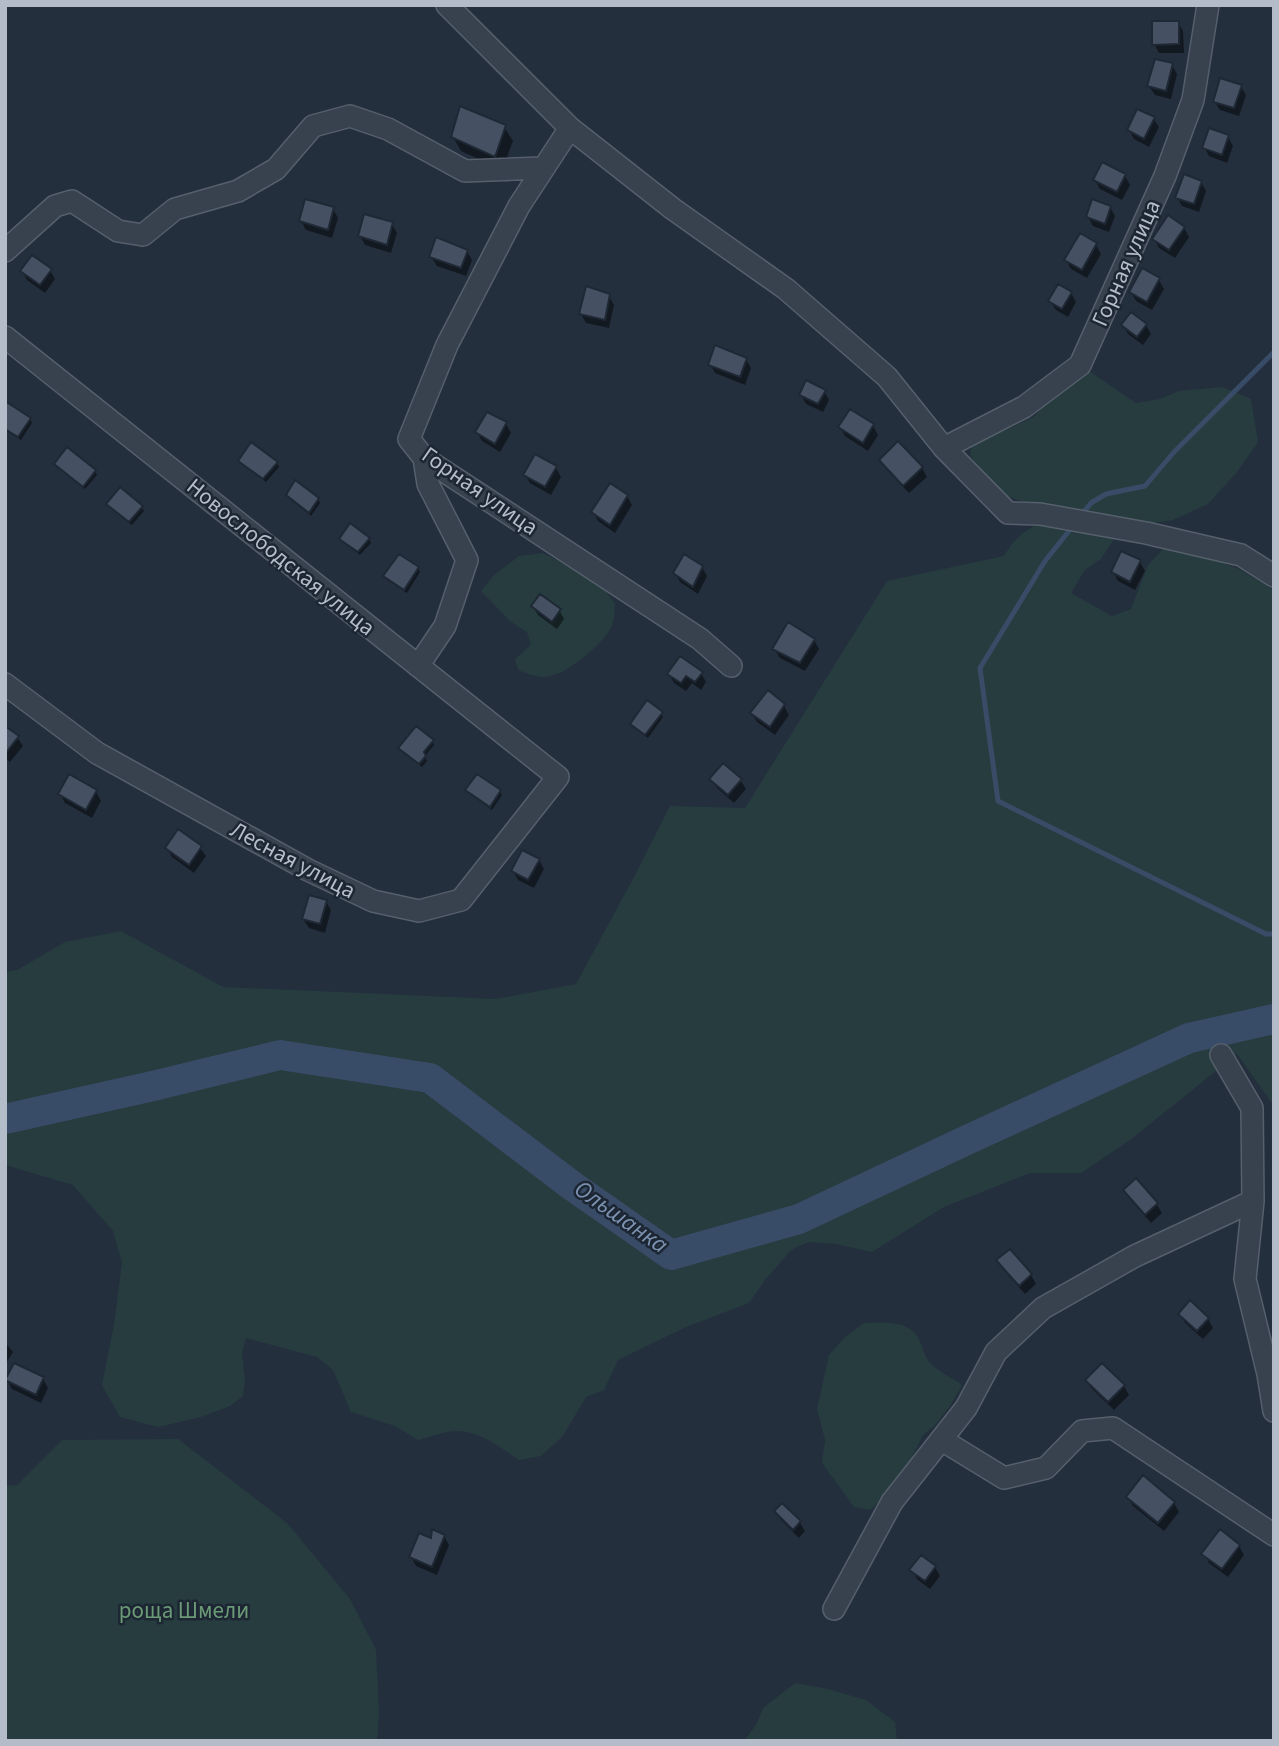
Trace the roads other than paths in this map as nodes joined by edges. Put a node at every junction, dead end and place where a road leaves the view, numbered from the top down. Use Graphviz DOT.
graph roads {
  1 [pos="447,5"];
  2 [pos="1208,5"];
  3 [pos="570,128"];
  4 [pos="544,168"];
  5 [pos="5,251"];
  6 [pos="5,337"];
  7 [pos="944,448"];
  8 [pos="424,458"];
  9 [pos="1274,576"];
  10 [pos="418,666"];
  11 [pos="731,666"];
  12 [pos="5,684"];
  13 [pos="558,777"];
  14 [pos="1221,1055"];
  15 [pos="1254,1201"];
  16 [pos="1274,1411"];
  17 [pos="942,1440"];
  18 [pos="1274,1535"];
  19 [pos="834,1609"];
  1 -- 3 [label="street"];
  2 -- 7 [label="street, Горная улица"];
  3 -- 4 [label="street, Горная улица"];
  3 -- 7 [label="street"];
  4 -- 5 [label="street"];
  4 -- 8 [label="street, Горная улица"];
  6 -- 10 [label="street, Новослободская улица"];
  7 -- 9 [label="street"];
  8 -- 10 [label="street"];
  8 -- 11 [label="street, Горная улица"];
  10 -- 13 [label="street, Новослободская улица"];
  12 -- 13 [label="street, Лесная улица"];
  14 -- 15 [label="street"];
  15 -- 16 [label="street"];
  15 -- 17 [label="street"];
  17 -- 18 [label="street"];
  17 -- 19 [label="street"];
}
